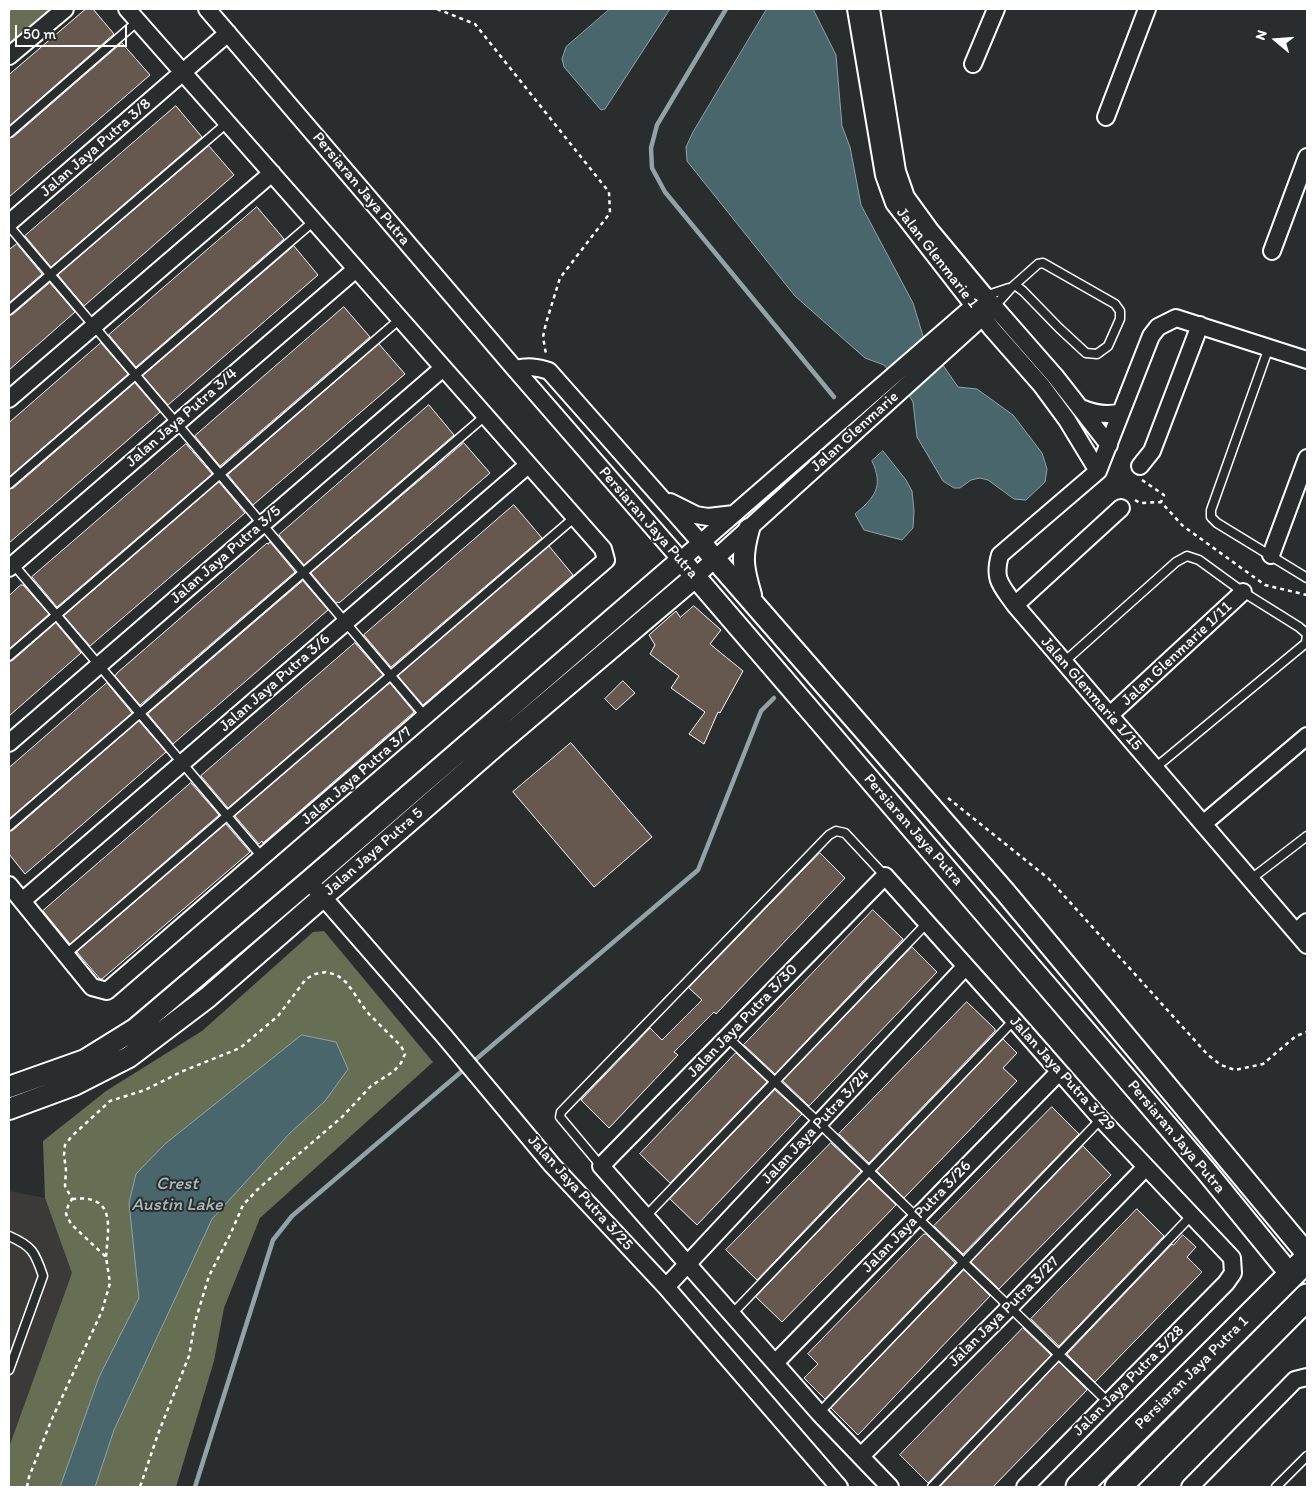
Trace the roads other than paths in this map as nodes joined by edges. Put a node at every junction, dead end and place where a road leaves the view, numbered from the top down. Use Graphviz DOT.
graph roads {
  1 [pos="65,9"];
  2 [pos="127,9"];
  3 [pos="207,9"];
  4 [pos="856,9"];
  5 [pos="871,9"];
  6 [pos="996,9"];
  7 [pos="1147,9"];
  8 [pos="138,21"];
  9 [pos="228,33"];
  10 [pos="9,56"];
  11 [pos="973,64"];
  12 [pos="183,72"];
  13 [pos="874,75"];
  14 [pos="1106,117"];
  15 [pos="227,122"];
  16 [pos="9,132"];
  17 [pos="1307,157"];
  18 [pos="272,173"];
  19 [pos="314,221"];
  20 [pos="9,225"];
  21 [pos="1272,251"];
  22 [pos="356,269"];
  23 [pos="50,275"];
  24 [pos="1013,286"];
  25 [pos="984,306"];
  26 [pos="9,310"];
  27 [pos="400,319"];
  28 [pos="1200,325"];
  29 [pos="94,326"];
  30 [pos="1269,347"];
  31 [pos="1307,360"];
  32 [pos="444,368"];
  33 [pos="514,370"];
  34 [pos="135,375"];
  35 [pos="1049,381"];
  36 [pos="889,390"];
  37 [pos="9,399"];
  38 [pos="1081,408"];
  39 [pos="1122,412"];
  40 [pos="486,416"];
  41 [pos="176,424"];
  42 [pos="1109,445"];
  43 [pos="1307,458"];
  44 [pos="528,465"];
  45 [pos="1140,466"];
  46 [pos="1098,471"];
  47 [pos="220,474"];
  48 [pos="9,484"];
  49 [pos="661,498"];
  50 [pos="1121,508"];
  51 [pos="734,514"];
  52 [pos="574,517"];
  53 [pos="262,524"];
  54 [pos="749,529"];
  55 [pos="702,542"];
  56 [pos="1271,555"];
  57 [pos="716,559"];
  58 [pos="681,560"];
  59 [pos="10,564"];
  60 [pos="303,573"];
  61 [pos="695,577"];
  62 [pos="1307,578"];
  63 [pos="1243,592"];
  64 [pos="752,600"];
  65 [pos="1015,605"];
  66 [pos="56,615"];
  67 [pos="346,622"];
  68 [pos="9,656"];
  69 [pos="1064,662"];
  70 [pos="99,665"];
  71 [pos="390,675"];
  72 [pos="140,713"];
  73 [pos="1110,715"];
  74 [pos="426,716"];
  75 [pos="1307,736"];
  76 [pos="9,742"];
  77 [pos="182,763"];
  78 [pos="1155,768"];
  79 [pos="227,816"];
  80 [pos="1203,824"];
  81 [pos="9,826"];
  82 [pos="1307,836"];
  83 [pos="262,857"];
  84 [pos="885,876"];
  85 [pos="1251,879"];
  86 [pos="309,881"];
  87 [pos="9,885"];
  88 [pos="322,897"];
  89 [pos="22,901"];
  90 [pos="927,923"];
  91 [pos="1301,927"];
  92 [pos="1307,945"];
  93 [pos="65,955"];
  94 [pos="965,967"];
  95 [pos="1014,1020"];
  96 [pos="728,1037"];
  97 [pos="1059,1072"];
  98 [pos="775,1082"];
  99 [pos="9,1087"];
  100 [pos="9,1109"];
  101 [pos="1100,1119"];
  102 [pos="820,1123"];
  103 [pos="601,1166"];
  104 [pos="1146,1167"];
  105 [pos="869,1171"];
  106 [pos="1192,1215"];
  107 [pos="646,1216"];
  108 [pos="917,1217"];
  109 [pos="9,1236"];
  110 [pos="1307,1254"];
  111 [pos="963,1262"];
  112 [pos="688,1264"];
  113 [pos="1299,1267"];
  114 [pos="1232,1273"];
  115 [pos="666,1287"];
  116 [pos="1307,1292"];
  117 [pos="1307,1297"];
  118 [pos="1010,1307"];
  119 [pos="732,1314"];
  120 [pos="1059,1355"];
  121 [pos="775,1362"];
  122 [pos="9,1370"];
  123 [pos="1307,1377"];
  124 [pos="1108,1402"];
  125 [pos="819,1412"];
  126 [pos="861,1456"];
  127 [pos="1307,1456"];
  128 [pos="839,1487"];
  129 [pos="890,1487"];
  130 [pos="932,1487"];
  131 [pos="1025,1487"];
  132 [pos="1079,1487"];
  133 [pos="1118,1487"];
  134 [pos="1190,1487"];
  135 [pos="1276,1487"];
  1 -- 10 [label="street"];
  2 -- 8 [label="street"];
  3 -- 9 [label="street, Persiaran Jaya Putra"];
  4 -- 13 [label="street, Jalan Glenmarie 1"];
  5 -- 13 [label="street, Jalan Glenmarie 1"];
  6 -- 11 [label="street"];
  7 -- 14 [label="street"];
  8 -- 12 [label="street"];
  8 -- 16 [label="lane"];
  9 -- 12 [label="street, Jalan Jaya Putra 3/8"];
  9 -- 33 [label="street, Persiaran Jaya Putra"];
  12 -- 15 [label="street"];
  12 -- 20 [label="street, Jalan Jaya Putra 3/8"];
  13 -- 25 [label="street, Jalan Glenmarie 1"];
  15 -- 18 [label="street"];
  15 -- 23 [label="lane"];
  17 -- 21 [label="street"];
  18 -- 19 [label="street"];
  18 -- 29 [label="street"];
  19 -- 22 [label="street"];
  19 -- 34 [label="lane"];
  20 -- 23 [label="lane"];
  22 -- 27 [label="street"];
  22 -- 41 [label="street, Jalan Jaya Putra 3/4"];
  23 -- 26 [label="lane"];
  23 -- 29 [label="lane"];
  24 -- 24 [label="lane"];
  24 -- 25 [label="lane"];
  24 -- 25 [label="lane"];
  25 -- 35 [label="street, Jalan Glenmarie 1"];
  25 -- 36 [label="street, Jalan Glenmarie"];
  27 -- 32 [label="street"];
  27 -- 47 [label="lane"];
  28 -- 30 [label="street, Jalan Glenmarie 1/15"];
  28 -- 39 [label="street, Jalan Glenmarie 1/15"];
  28 -- 45 [label="street"];
  29 -- 34 [label="lane"];
  29 -- 37 [label="street"];
  30 -- 31 [label="street, Jalan Glenmarie 1/15"];
  30 -- 56 [label="lane"];
  32 -- 40 [label="street"];
  32 -- 53 [label="street, Jalan Jaya Putra 3/5"];
  33 -- 49 [label="street, Persiaran Jaya Putra"];
  33 -- 58 [label="street, Persiaran Jaya Putra"];
  34 -- 41 [label="lane"];
  34 -- 48 [label="lane"];
  35 -- 38 [label="street, Jalan Glenmarie 1"];
  35 -- 46 [label="street, Jalan Glenmarie 1"];
  36 -- 51 [label="street, Jalan Glenmarie"];
  36 -- 54 [label="street, Jalan Glenmarie"];
  38 -- 39 [label="street"];
  38 -- 42 [label="street, Jalan Glenmarie 1"];
  39 -- 42 [label="street, Jalan Glenmarie 1/15"];
  40 -- 44 [label="street"];
  40 -- 60 [label="lane"];
  41 -- 47 [label="lane"];
  41 -- 59 [label="street, Jalan Jaya Putra 3/4"];
  42 -- 46 [label="street, Jalan Glenmarie 1/15"];
  43 -- 56 [label="street"];
  44 -- 52 [label="street"];
  44 -- 67 [label="street, Jalan Jaya Putra 3/6"];
  46 -- 65 [label="street, Jalan Glenmarie 1/15"];
  47 -- 53 [label="lane"];
  47 -- 66 [label="lane"];
  49 -- 51 [label="street"];
  49 -- 55 [label="street, Persiaran Jaya Putra"];
  50 -- 65 [label="street"];
  51 -- 55 [label="street, Jalan Glenmarie"];
  52 -- 71 [label="lane"];
  52 -- 74 [label="street, Jalan Jaya Putra 3/7"];
  53 -- 60 [label="lane"];
  53 -- 70 [label="street, Jalan Jaya Putra 3/5"];
  54 -- 57 [label="street, Jalan Glenmarie"];
  54 -- 64 [label="street"];
  55 -- 57 [label="street, Persiaran Jaya Putra"];
  55 -- 58 [label="street, Jalan Jaya Putra 5"];
  56 -- 62 [label="lane"];
  57 -- 61 [label="street, Jalan Jaya Putra 5"];
  57 -- 64 [label="street, Persiaran Jaya Putra"];
  58 -- 61 [label="street, Persiaran Jaya Putra"];
  58 -- 86 [label="street, Jalan Jaya Putra 5"];
  59 -- 66 [label="lane"];
  60 -- 67 [label="lane"];
  60 -- 72 [label="lane"];
  61 -- 88 [label="street, Jalan Jaya Putra 5"];
  61 -- 113 [label="street, Persiaran Jaya Putra"];
  63 -- 69 [label="lane"];
  63 -- 73 [label="street, Jalan Glenmarie 1/11"];
  63 -- 78 [label="lane"];
  64 -- 110 [label="street, Persiaran Jaya Putra"];
  65 -- 69 [label="street, Jalan Glenmarie 1/15"];
  66 -- 68 [label="lane"];
  66 -- 70 [label="lane"];
  67 -- 71 [label="lane"];
  67 -- 77 [label="street, Jalan Jaya Putra 3/6"];
  69 -- 73 [label="street, Jalan Glenmarie 1/15"];
  70 -- 72 [label="lane"];
  70 -- 76 [label="street, Jalan Jaya Putra 3/5"];
  71 -- 74 [label="lane"];
  71 -- 79 [label="lane"];
  72 -- 77 [label="lane"];
  72 -- 81 [label="lane"];
  73 -- 78 [label="street, Jalan Glenmarie 1/15"];
  74 -- 83 [label="street, Jalan Jaya Putra 3/7"];
  75 -- 80 [label="street"];
  77 -- 79 [label="lane"];
  77 -- 89 [label="street, Jalan Jaya Putra 3/6"];
  78 -- 80 [label="street, Jalan Glenmarie 1/15"];
  79 -- 83 [label="lane"];
  79 -- 93 [label="lane"];
  80 -- 85 [label="street, Jalan Glenmarie 1/15"];
  82 -- 85 [label="lane"];
  83 -- 93 [label="street, Jalan Jaya Putra 3/7"];
  84 -- 90 [label="street, Jalan Jaya Putra 3/29"];
  84 -- 96 [label="street, Jalan Jaya Putra 3/30"];
  84 -- 103 [label="lane"];
  85 -- 91 [label="street, Jalan Glenmarie 1/15"];
  86 -- 88 [label="street, Jalan Jaya Putra 3/25"];
  86 -- 99 [label="street, Jalan Jaya Putra 5"];
  87 -- 89 [label="street"];
  88 -- 100 [label="street, Jalan Jaya Putra 5"];
  88 -- 115 [label="street, Jalan Jaya Putra 3/25"];
  89 -- 93 [label="street"];
  90 -- 94 [label="street, Jalan Jaya Putra 3/29"];
  90 -- 98 [label="lane"];
  91 -- 92 [label="street, Jalan Glenmarie 1/15"];
  94 -- 95 [label="street, Jalan Jaya Putra 3/29"];
  94 -- 102 [label="street, Jalan Jaya Putra 3/24"];
  95 -- 97 [label="street, Jalan Jaya Putra 3/29"];
  95 -- 105 [label="lane"];
  96 -- 98 [label="lane"];
  96 -- 103 [label="street, Jalan Jaya Putra 3/30"];
  97 -- 101 [label="street, Jalan Jaya Putra 3/29"];
  97 -- 108 [label="street, Jalan Jaya Putra 3/26"];
  98 -- 102 [label="lane"];
  98 -- 107 [label="lane"];
  101 -- 104 [label="street, Jalan Jaya Putra 3/29"];
  101 -- 111 [label="lane"];
  102 -- 105 [label="lane"];
  102 -- 112 [label="street, Jalan Jaya Putra 3/24"];
  103 -- 107 [label="street, Jalan Jaya Putra 3/25"];
  104 -- 106 [label="street, Jalan Jaya Putra 3/29"];
  104 -- 118 [label="street, Jalan Jaya Putra 3/27"];
  105 -- 108 [label="lane"];
  105 -- 119 [label="lane"];
  106 -- 114 [label="street, Jalan Jaya Putra 3/29"];
  106 -- 120 [label="lane"];
  107 -- 112 [label="street, Jalan Jaya Putra 3/25"];
  108 -- 111 [label="lane"];
  108 -- 121 [label="street, Jalan Jaya Putra 3/26"];
  109 -- 122 [label="lane"];
  111 -- 118 [label="lane"];
  111 -- 125 [label="lane"];
  112 -- 115 [label="street, Jalan Jaya Putra 3/24"];
  112 -- 119 [label="street, Jalan Jaya Putra 3/25"];
  113 -- 116 [label="main road, Persiaran Jaya Putra"];
  113 -- 132 [label="main road, Persiaran Jaya Putra 1"];
  114 -- 124 [label="street, Jalan Jaya Putra 3/28"];
  115 -- 128 [label="street, Jalan Jaya Putra 3/25"];
  117 -- 133 [label="main road, Persiaran Jaya Putra 1"];
  118 -- 120 [label="lane"];
  118 -- 126 [label="street, Jalan Jaya Putra 3/27"];
  119 -- 121 [label="street, Jalan Jaya Putra 3/25"];
  120 -- 124 [label="lane"];
  120 -- 130 [label="lane"];
  121 -- 125 [label="street, Jalan Jaya Putra 3/25"];
  123 -- 134 [label="street"];
  124 -- 131 [label="street, Jalan Jaya Putra 3/28"];
  125 -- 126 [label="street, Jalan Jaya Putra 3/25"];
  126 -- 129 [label="street, Jalan Jaya Putra 3/25"];
  127 -- 135 [label="lane"];
}
